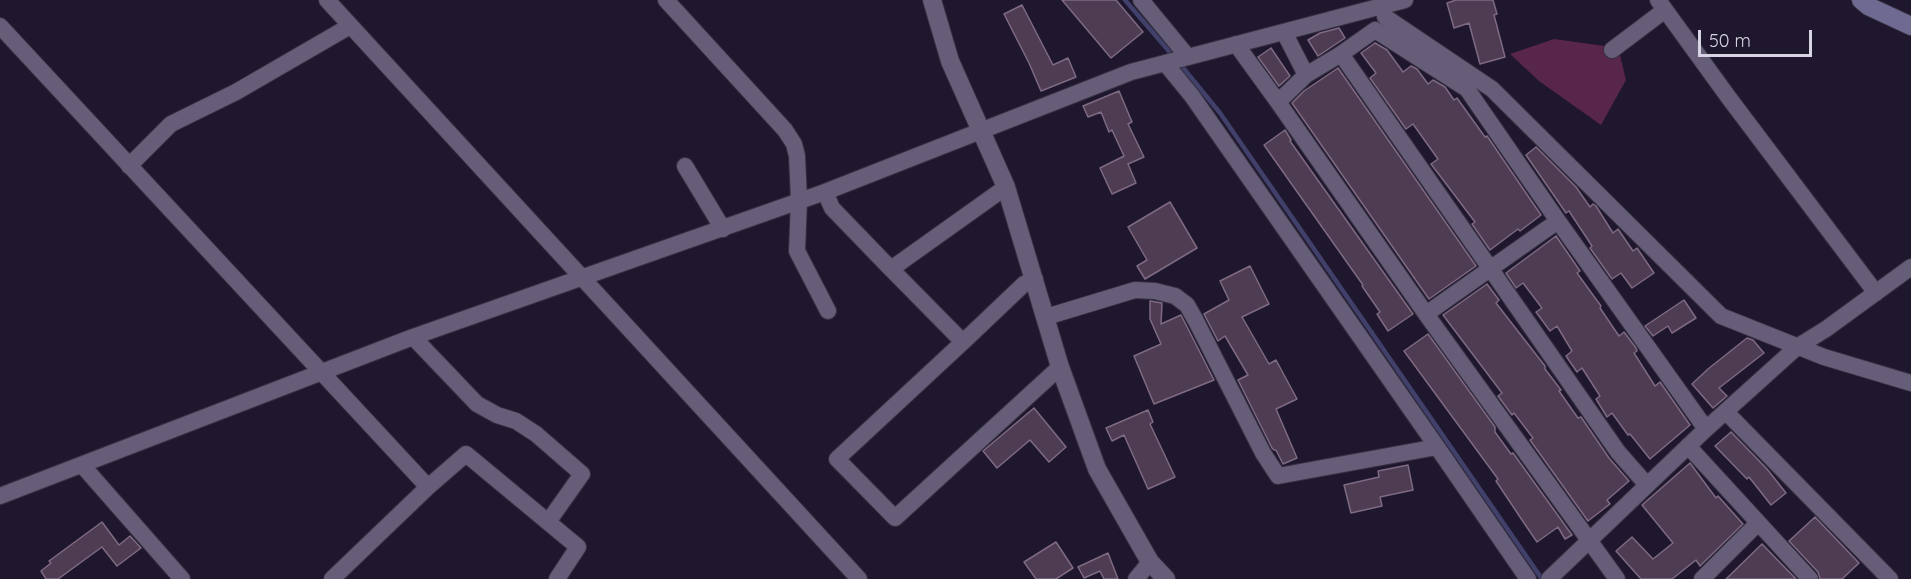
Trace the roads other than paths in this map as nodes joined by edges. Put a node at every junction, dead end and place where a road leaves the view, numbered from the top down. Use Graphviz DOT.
graph roads {
  1 [pos="327,0"];
  2 [pos="666,0"];
  3 [pos="932,0"];
  4 [pos="1142,0"];
  5 [pos="1405,0"];
  6 [pos="1861,0"];
  7 [pos="1662,5"];
  8 [pos="1384,17"];
  9 [pos="0,26"];
  10 [pos="350,26"];
  11 [pos="1911,26"];
  12 [pos="1284,32"];
  13 [pos="1236,44"];
  14 [pos="1612,50"];
  15 [pos="1341,54"];
  16 [pos="1188,57"];
  17 [pos="1165,63"];
  18 [pos="1306,75"];
  19 [pos="1278,102"];
  20 [pos="980,131"];
  21 [pos="129,166"];
  22 [pos="685,166"];
  23 [pos="1006,187"];
  24 [pos="825,192"];
  25 [pos="799,200"];
  26 [pos="1558,221"];
  27 [pos="723,229"];
  28 [pos="1911,267"];
  29 [pos="1491,268"];
  30 [pos="891,269"];
  31 [pos="582,279"];
  32 [pos="1035,279"];
  33 [pos="1876,293"];
  34 [pos="828,311"];
  35 [pos="1426,314"];
  36 [pos="1046,317"];
  37 [pos="413,337"];
  38 [pos="963,342"];
  39 [pos="1797,347"];
  40 [pos="1060,367"];
  41 [pos="322,373"];
  42 [pos="1911,383"];
  43 [pos="1726,412"];
  44 [pos="1706,429"];
  45 [pos="1688,446"];
  46 [pos="1437,447"];
  47 [pos="82,465"];
  48 [pos="1647,485"];
  49 [pos="428,487"];
  50 [pos="0,496"];
  51 [pos="548,522"];
  52 [pos="1758,523"];
  53 [pos="1587,541"];
  54 [pos="1150,562"];
  55 [pos="1553,578"];
  56 [pos="182,579"];
  57 [pos="332,579"];
  58 [pos="557,579"];
  59 [pos="859,579"];
  60 [pos="1136,579"];
  61 [pos="1166,579"];
  62 [pos="1528,579"];
  63 [pos="1617,579"];
  64 [pos="1702,579"];
  65 [pos="1810,579"];
  66 [pos="1890,579"];
  1 -- 10 [label="street"];
  2 -- 25 [label="street"];
  3 -- 20 [label="street"];
  4 -- 16 [label="street"];
  5 -- 12 [label="street"];
  6 -- 11 [label="main road"];
  7 -- 14 [label="street"];
  7 -- 33 [label="street"];
  8 -- 39 [label="street"];
  9 -- 21 [label="street"];
  10 -- 21 [label="street"];
  10 -- 31 [label="street"];
  12 -- 13 [label="street"];
  12 -- 18 [label="street"];
  13 -- 16 [label="street"];
  13 -- 19 [label="street"];
  15 -- 18 [label="street"];
  15 -- 26 [label="street"];
  15 -- 29 [label="street"];
  16 -- 17 [label="street"];
  17 -- 20 [label="street"];
  17 -- 46 [label="street"];
  18 -- 19 [label="street"];
  19 -- 35 [label="street"];
  20 -- 23 [label="street"];
  20 -- 24 [label="street"];
  21 -- 41 [label="street"];
  22 -- 27 [label="street"];
  23 -- 30 [label="street"];
  23 -- 32 [label="street"];
  24 -- 25 [label="street"];
  24 -- 30 [label="street"];
  25 -- 27 [label="street"];
  25 -- 34 [label="street"];
  26 -- 29 [label="street"];
  26 -- 44 [label="street"];
  27 -- 31 [label="street"];
  28 -- 33 [label="street"];
  29 -- 35 [label="street"];
  29 -- 48 [label="street"];
  30 -- 38 [label="street"];
  31 -- 37 [label="street"];
  31 -- 59 [label="street"];
  32 -- 36 [label="street"];
  32 -- 38 [label="street"];
  33 -- 39 [label="street"];
  35 -- 53 [label="street"];
  36 -- 40 [label="street"];
  36 -- 46 [label="street"];
  37 -- 41 [label="street"];
  37 -- 51 [label="street"];
  38 -- 40 [label="street"];
  39 -- 42 [label="street"];
  39 -- 43 [label="street"];
  40 -- 54 [label="street"];
  41 -- 47 [label="street"];
  41 -- 49 [label="street"];
  43 -- 44 [label="street"];
  43 -- 66 [label="street"];
  44 -- 45 [label="street"];
  45 -- 48 [label="street"];
  45 -- 52 [label="street"];
  46 -- 62 [label="street"];
  47 -- 50 [label="street"];
  47 -- 56 [label="street"];
  48 -- 53 [label="street"];
  49 -- 51 [label="street"];
  49 -- 57 [label="street"];
  51 -- 58 [label="street"];
  52 -- 64 [label="street"];
  52 -- 65 [label="street"];
  53 -- 55 [label="street"];
  53 -- 63 [label="street"];
  54 -- 60 [label="street"];
  54 -- 61 [label="street"];
}
